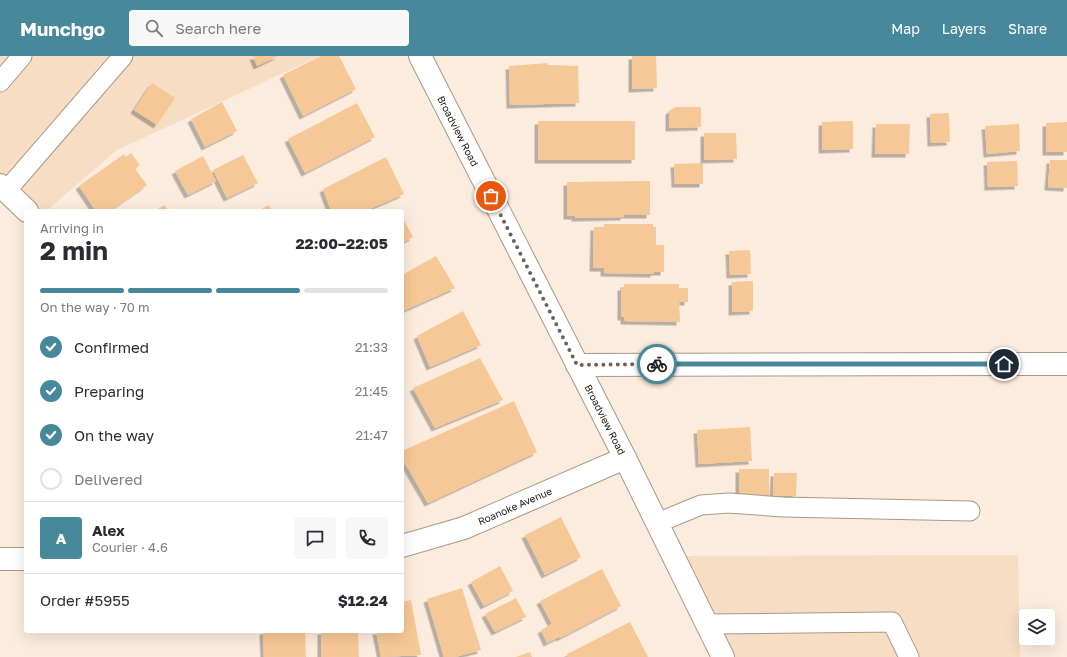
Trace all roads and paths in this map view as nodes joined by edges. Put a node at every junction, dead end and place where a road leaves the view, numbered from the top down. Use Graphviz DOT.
graph roads {
  1 [pos="22,56"];
  2 [pos="123,56"];
  3 [pos="420,56"];
  4 [pos="0,82"];
  5 [pos="3,188"];
  6 [pos="25,209"];
  7 [pos="1067,364"];
  8 [pos="577,365"];
  9 [pos="625,458"];
  10 [pos="970,511"];
  11 [pos="657,523"];
  12 [pos="404,545"];
  13 [pos="0,559"];
  14 [pos="24,559"];
  15 [pos="706,624"];
  16 [pos="723,657"];
  17 [pos="909,657"];
  1 -- 4 [label="lane"];
  2 -- 5 [label="lane"];
  3 -- 8 [label="street, Broadview Road"];
  5 -- 6 [label="street"];
  7 -- 8 [label="street"];
  8 -- 9 [label="street, Broadview Road"];
  9 -- 11 [label="street, Broadview Road"];
  9 -- 12 [label="street, Roanoke Avenue"];
  10 -- 11 [label="lane"];
  11 -- 15 [label="street, Broadview Road"];
  13 -- 14 [label="street"];
  15 -- 16 [label="street, Broadview Road"];
  15 -- 17 [label="lane"];
}
